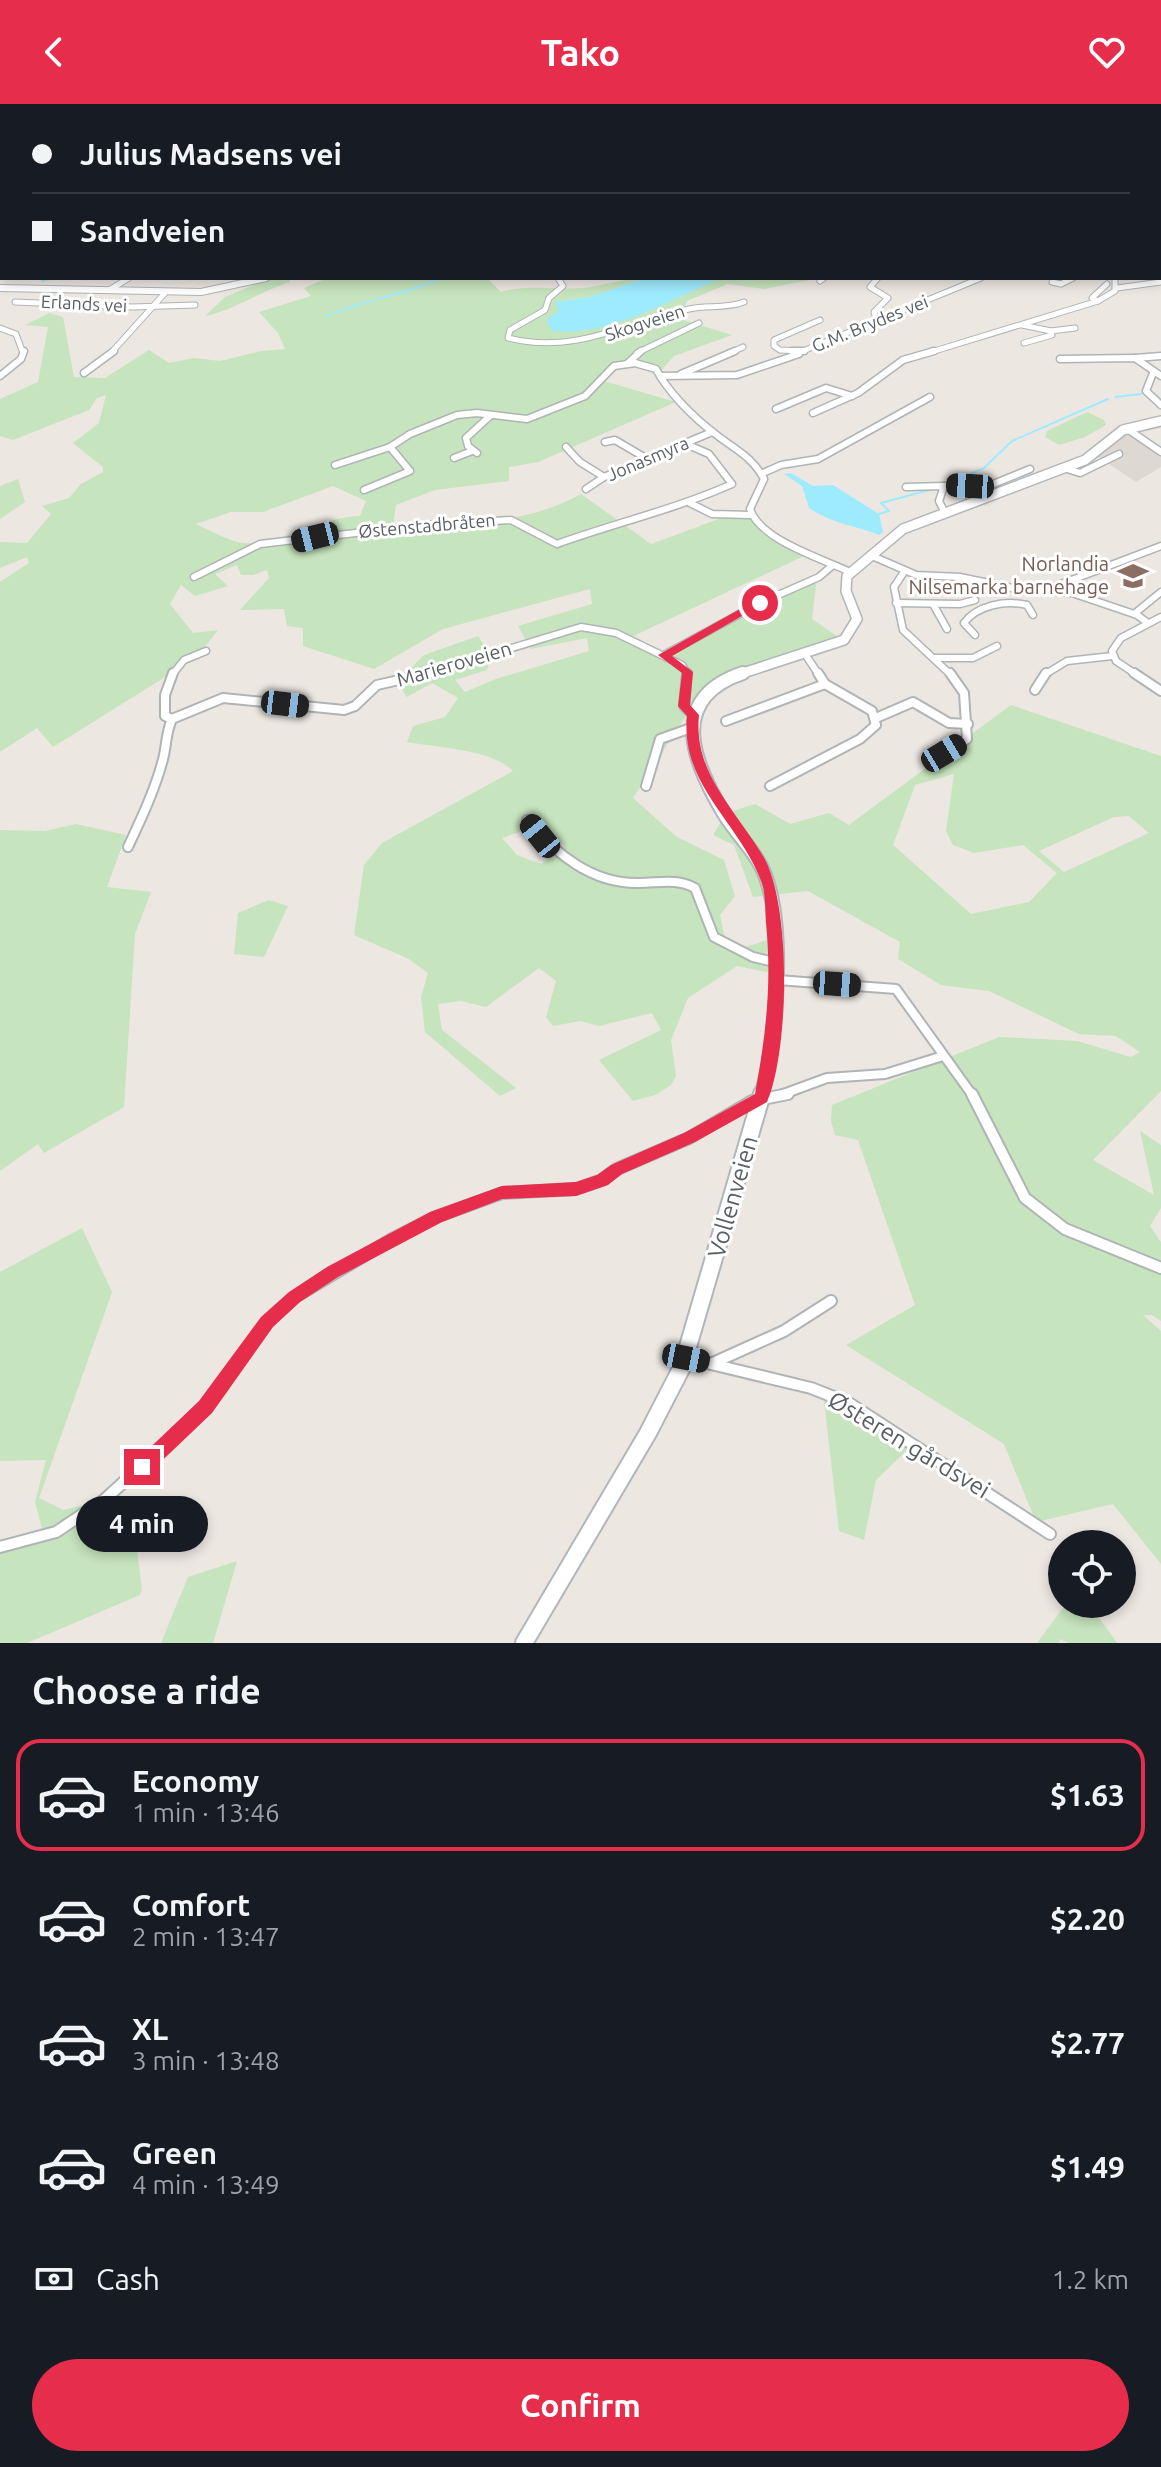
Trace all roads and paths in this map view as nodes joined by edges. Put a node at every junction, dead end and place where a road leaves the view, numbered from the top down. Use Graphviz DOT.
graph roads {
  1 [pos="124,280"];
  2 [pos="258,280"];
  3 [pos="559,280"];
  4 [pos="876,280"];
  5 [pos="976,280"];
  6 [pos="1069,280"];
  7 [pos="1115,280"];
  8 [pos="1144,280"];
  9 [pos="1052,282"];
  10 [pos="1161,282"];
  11 [pos="1107,284"];
  12 [pos="1126,287"];
  13 [pos="2,288"];
  14 [pos="1117,288"];
  15 [pos="109,290"];
  16 [pos="165,293"];
  17 [pos="1098,301"];
  18 [pos="15,302"];
  19 [pos="744,302"];
  20 [pos="195,305"];
  21 [pos="153,307"];
  22 [pos="876,319"];
  23 [pos="820,320"];
  24 [pos="699,323"];
  25 [pos="1021,325"];
  26 [pos="0,328"];
  27 [pos="1075,328"];
  28 [pos="1051,331"];
  29 [pos="1024,343"];
  30 [pos="743,347"];
  31 [pos="803,351"];
  32 [pos="1161,356"];
  33 [pos="1135,358"];
  34 [pos="1060,359"];
  35 [pos="628,363"];
  36 [pos="84,373"];
  37 [pos="1153,373"];
  38 [pos="676,375"];
  39 [pos="0,376"];
  40 [pos="661,376"];
  41 [pos="1161,376"];
  42 [pos="852,396"];
  43 [pos="930,397"];
  44 [pos="1161,405"];
  45 [pos="776,409"];
  46 [pos="813,413"];
  47 [pos="491,415"];
  48 [pos="1161,421"];
  49 [pos="1126,428"];
  50 [pos="712,432"];
  51 [pos="605,442"];
  52 [pos="686,444"];
  53 [pos="390,447"];
  54 [pos="566,447"];
  55 [pos="1161,452"];
  56 [pos="1119,454"];
  57 [pos="454,458"];
  58 [pos="649,460"];
  59 [pos="335,465"];
  60 [pos="1064,468"];
  61 [pos="1030,469"];
  62 [pos="763,473"];
  63 [pos="604,477"];
  64 [pos="944,486"];
  65 [pos="906,487"];
  66 [pos="586,489"];
  67 [pos="364,490"];
  68 [pos="690,503"];
  69 [pos="945,513"];
  70 [pos="750,515"];
  71 [pos="1161,546"];
  72 [pos="870,555"];
  73 [pos="833,565"];
  74 [pos="850,572"];
  75 [pos="904,572"];
  76 [pos="194,577"];
  77 [pos="1004,586"];
  78 [pos="1048,589"];
  79 [pos="1161,592"];
  80 [pos="975,600"];
  81 [pos="1015,602"];
  82 [pos="896,603"];
  83 [pos="933,604"];
  84 [pos="1033,615"];
  85 [pos="1136,615"];
  86 [pos="1161,617"];
  87 [pos="1148,623"];
  88 [pos="947,629"];
  89 [pos="975,635"];
  90 [pos="997,646"];
  91 [pos="206,651"];
  92 [pos="805,654"];
  93 [pos="664,655"];
  94 [pos="1112,656"];
  95 [pos="934,658"];
  96 [pos="825,684"];
  97 [pos="1035,690"];
  98 [pos="1161,691"];
  99 [pos="876,718"];
  100 [pos="172,719"];
  101 [pos="726,721"];
  102 [pos="692,722"];
  103 [pos="968,724"];
  104 [pos="944,753"];
  105 [pos="646,786"];
  106 [pos="770,786"];
  107 [pos="527,820"];
  108 [pos="128,847"];
  109 [pos="778,963"];
  110 [pos="778,980"];
  111 [pos="943,1056"];
  112 [pos="762,1098"];
  113 [pos="1161,1268"];
  114 [pos="831,1301"];
  115 [pos="686,1358"];
  116 [pos="712,1363"];
  117 [pos="1048,1533"];
  118 [pos="0,1547"];
  119 [pos="524,1643"];
  1 -- 15 [label="street"];
  2 -- 16 [label="street"];
  3 -- 19 [label="street, Skogveien"];
  4 -- 22 [label="street"];
  5 -- 22 [label="street, G.M. Brydes vei"];
  6 -- 9 [label="street"];
  7 -- 14 [label="street"];
  8 -- 12 [label="street"];
  10 -- 12 [label="street"];
  11 -- 17 [label="street"];
  12 -- 14 [label="street"];
  13 -- 15 [label="street"];
  14 -- 17 [label="street"];
  15 -- 16 [label="street"];
  16 -- 21 [label="street, Erlands vei"];
  17 -- 25 [label="street"];
  18 -- 21 [label="street, Erlands vei"];
  20 -- 21 [label="street, Erlands vei"];
  21 -- 36 [label="street, Erlands vei"];
  22 -- 31 [label="street, G.M. Brydes vei"];
  23 -- 31 [label="street, G.M. Brydes vei"];
  24 -- 35 [label="street"];
  25 -- 28 [label="street"];
  25 -- 42 [label="street"];
  26 -- 39 [label="street"];
  27 -- 28 [label="street"];
  28 -- 29 [label="street"];
  30 -- 38 [label="street"];
  31 -- 38 [label="street, G.M. Brydes vei"];
  32 -- 33 [label="street"];
  33 -- 34 [label="street"];
  33 -- 37 [label="street"];
  35 -- 40 [label="street, Jonasmyra"];
  35 -- 47 [label="street"];
  37 -- 41 [label="street"];
  37 -- 44 [label="street"];
  38 -- 40 [label="street, G.M. Brydes vei"];
  40 -- 50 [label="street, Jonasmyra"];
  42 -- 45 [label="street"];
  42 -- 46 [label="street"];
  43 -- 62 [label="street"];
  47 -- 53 [label="street"];
  47 -- 57 [label="street"];
  48 -- 49 [label="main road"];
  49 -- 55 [label="street"];
  49 -- 60 [label="main road"];
  50 -- 52 [label="street, Jonasmyra"];
  50 -- 62 [label="street, Jonasmyra"];
  51 -- 58 [label="street"];
  52 -- 58 [label="street, Jonasmyra"];
  52 -- 68 [label="street, Østenstadbråten"];
  53 -- 59 [label="street"];
  53 -- 67 [label="street"];
  54 -- 63 [label="street"];
  56 -- 60 [label="street"];
  58 -- 63 [label="street, Jonasmyra"];
  60 -- 69 [label="main road"];
  61 -- 64 [label="street"];
  62 -- 70 [label="street"];
  63 -- 66 [label="street, Jonasmyra"];
  64 -- 65 [label="street"];
  64 -- 69 [label="street"];
  68 -- 70 [label="street"];
  68 -- 76 [label="street, Østenstadbråten"];
  69 -- 72 [label="main road"];
  70 -- 73 [label="street"];
  71 -- 78 [label="street"];
  72 -- 74 [label="main road"];
  72 -- 75 [label="street"];
  73 -- 74 [label="street"];
  73 -- 93 [label="street"];
  74 -- 92 [label="main road"];
  75 -- 77 [label="street"];
  75 -- 82 [label="street"];
  77 -- 78 [label="street"];
  77 -- 81 [label="street"];
  78 -- 85 [label="street"];
  79 -- 85 [label="street"];
  80 -- 83 [label="street"];
  81 -- 84 [label="street"];
  81 -- 89 [label="street"];
  82 -- 83 [label="street"];
  82 -- 95 [label="street"];
  83 -- 88 [label="street"];
  85 -- 86 [label="street"];
  85 -- 87 [label="street"];
  86 -- 87 [label="street"];
  87 -- 94 [label="street"];
  90 -- 95 [label="street"];
  91 -- 100 [label="street"];
  92 -- 96 [label="street"];
  92 -- 102 [label="main road"];
  93 -- 100 [label="street, Marieroveien"];
  93 -- 102 [label="street, Marieroveien"];
  94 -- 97 [label="street"];
  94 -- 98 [label="street"];
  95 -- 103 [label="street"];
  96 -- 99 [label="street"];
  96 -- 101 [label="street"];
  99 -- 103 [label="street"];
  99 -- 106 [label="street"];
  100 -- 108 [label="street"];
  102 -- 105 [label="street"];
  102 -- 109 [label="main road, Vollenveien"];
  103 -- 104 [label="street"];
  107 -- 109 [label="street"];
  109 -- 110 [label="main road, Vollenveien"];
  110 -- 111 [label="street"];
  110 -- 112 [label="main road, Vollenveien"];
  111 -- 112 [label="street"];
  111 -- 113 [label="street"];
  112 -- 115 [label="main road, Vollenveien"];
  112 -- 118 [label="street"];
  114 -- 116 [label="street"];
  115 -- 116 [label="street, Østeren gårdsvei"];
  115 -- 119 [label="main road, Vollenveien"];
  116 -- 117 [label="street, Østeren gårdsvei"];
}
